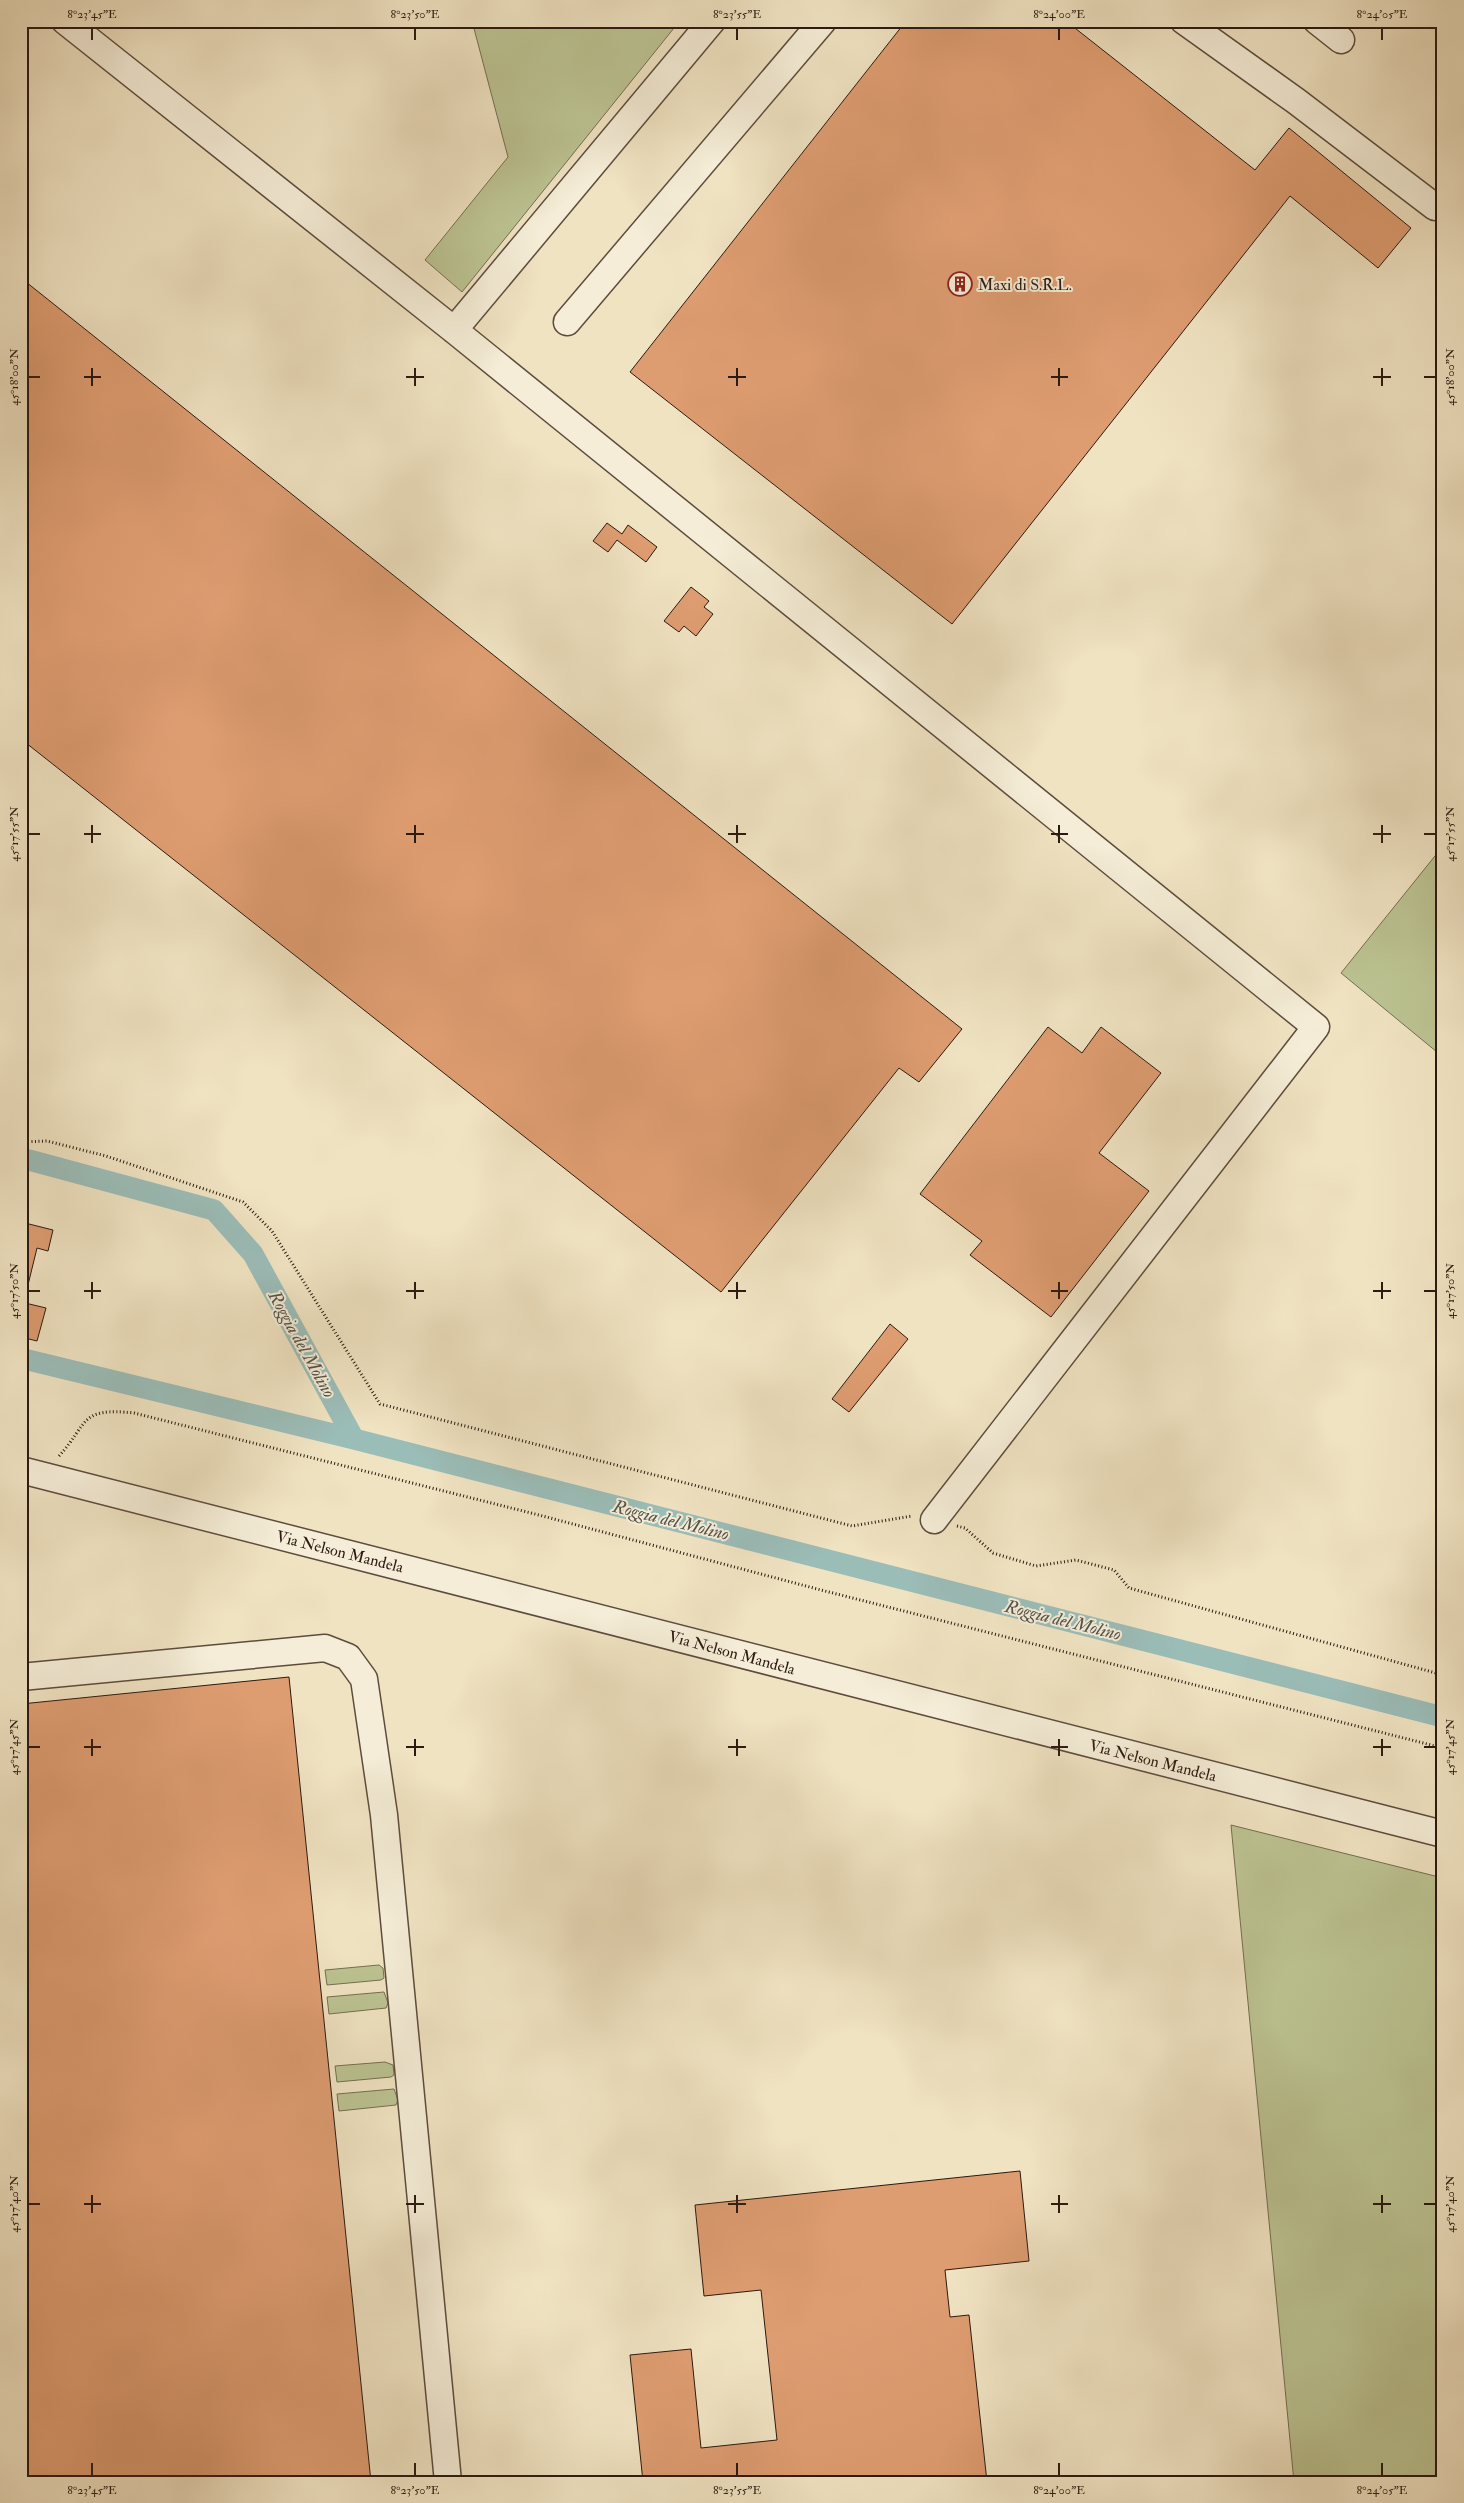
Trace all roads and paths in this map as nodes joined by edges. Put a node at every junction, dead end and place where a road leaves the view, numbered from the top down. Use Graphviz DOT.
graph roads {
  1 [pos="65,21"];
  2 [pos="712,21"];
  3 [pos="822,21"];
  4 [pos="1184,21"];
  5 [pos="1317,21"];
  6 [pos="1341,40"];
  7 [pos="1435,207"];
  8 [pos="568,322"];
  9 [pos="454,330"];
  10 [pos="21,1142"];
  11 [pos="33,1473"];
  12 [pos="934,1520"];
  13 [pos="1443,1675"];
  14 [pos="21,1677"];
  15 [pos="1443,1748"];
  16 [pos="1443,1834"];
  17 [pos="448,2482"];
  1 -- 9 [label="street"];
  2 -- 9 [label="street"];
  3 -- 8 [label="street"];
  4 -- 7 [label="street"];
  5 -- 6 [label="street"];
  9 -- 12 [label="street"];
  10 -- 12 [label="path"];
  11 -- 15 [label="path"];
  11 -- 16 [label="street, Via Nelson Mandela"];
  12 -- 13 [label="path"];
  14 -- 17 [label="street"];
}
